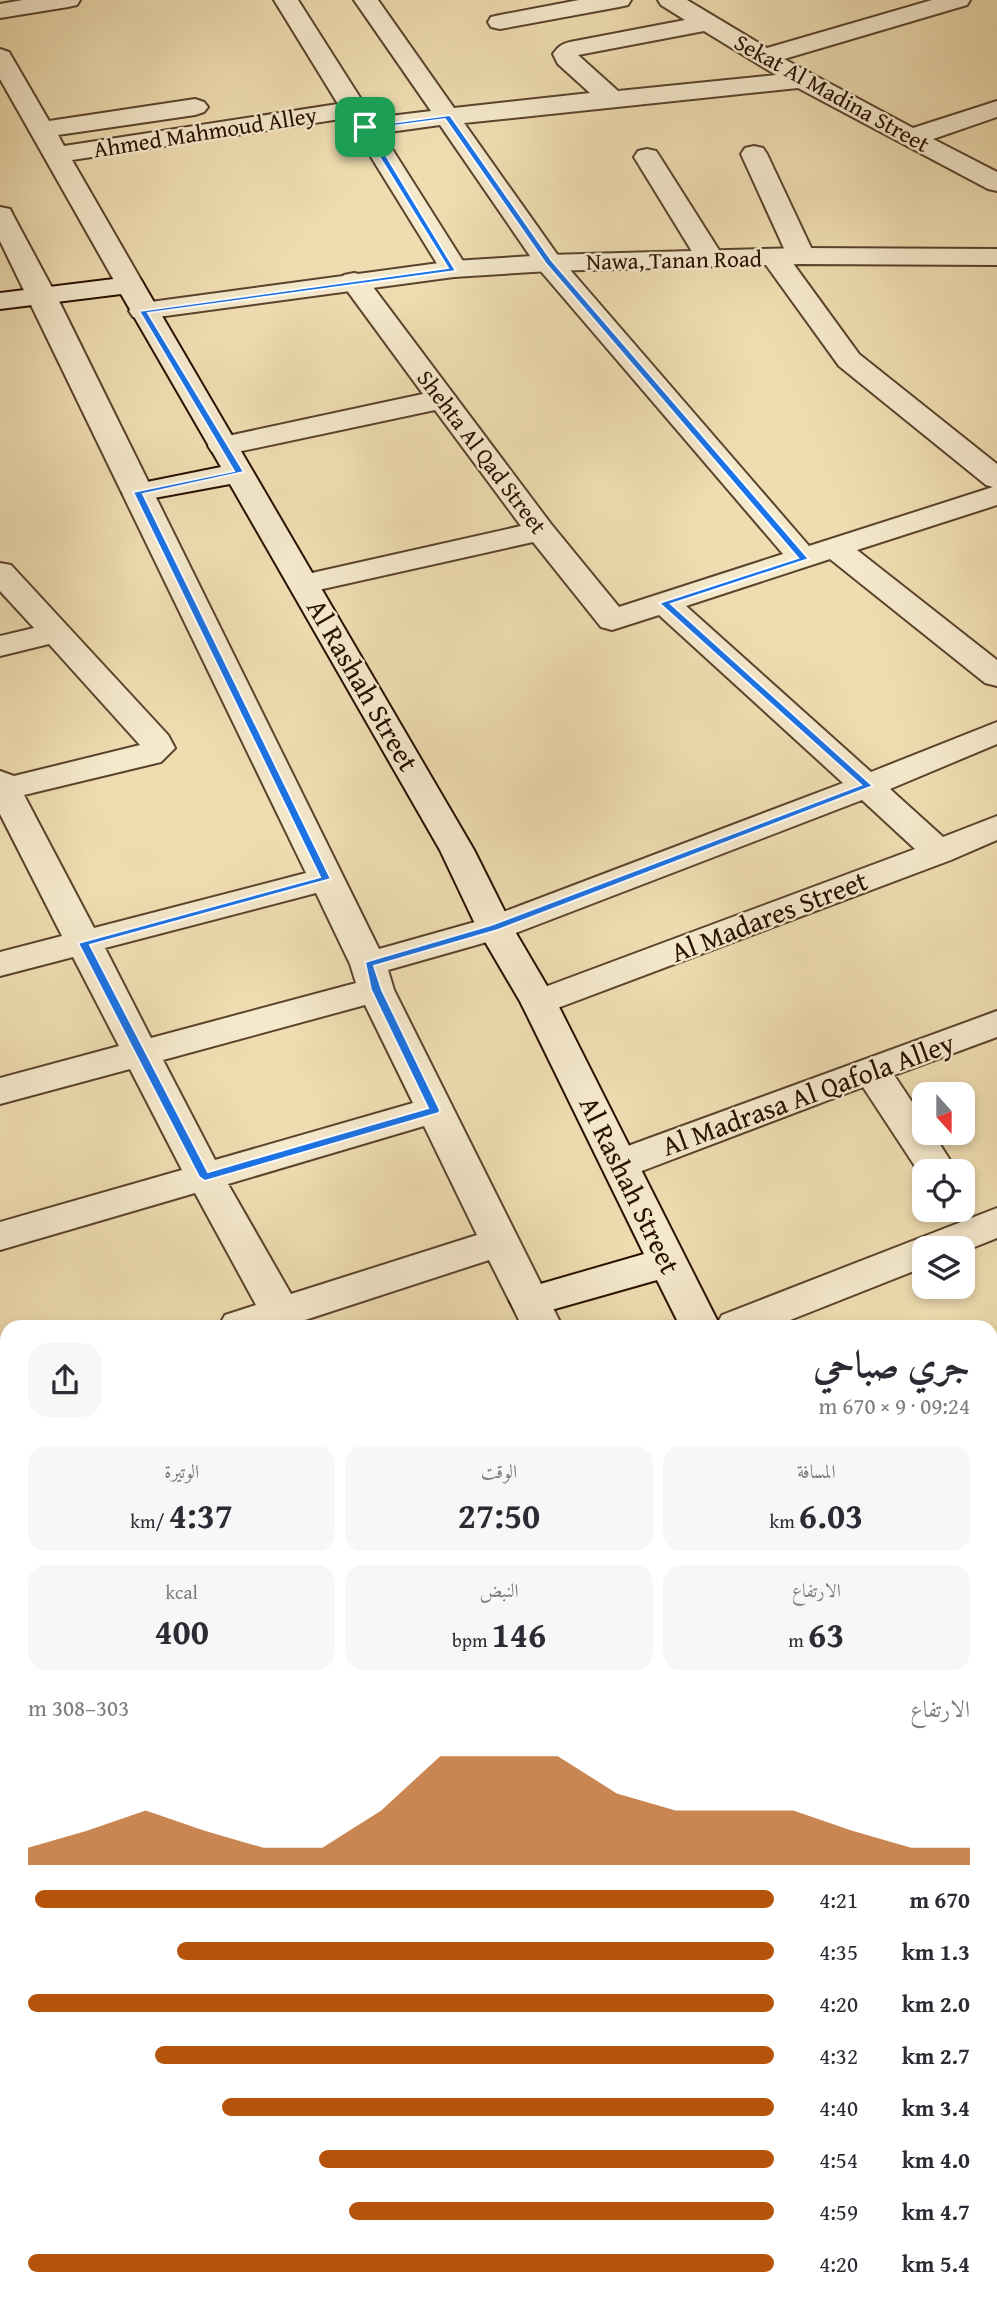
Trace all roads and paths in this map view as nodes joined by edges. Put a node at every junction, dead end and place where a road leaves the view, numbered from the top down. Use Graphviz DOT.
graph roads {
  1 [pos="68,0"];
  2 [pos="286,0"];
  3 [pos="366,0"];
  4 [pos="619,0"];
  5 [pos="670,0"];
  6 [pos="958,0"];
  7 [pos="0,11"];
  8 [pos="500,22"];
  9 [pos="706,23"];
  10 [pos="0,57"];
  11 [pos="763,57"];
  12 [pos="802,80"];
  13 [pos="612,99"];
  14 [pos="219,103"];
  15 [pos="997,108"];
  16 [pos="447,117"];
  17 [pos="360,118"];
  18 [pos="41,130"];
  19 [pos="913,137"];
  20 [pos="754,154"];
  21 [pos="55,155"];
  22 [pos="646,157"];
  23 [pos="997,183"];
  24 [pos="0,215"];
  25 [pos="788,257"];
  26 [pos="997,257"];
  27 [pos="710,258"];
  28 [pos="549,263"];
  29 [pos="454,269"];
  30 [pos="354,281"];
  31 [pos="43,297"];
  32 [pos="136,298"];
  33 [pos="0,301"];
  34 [pos="443,399"];
  35 [pos="231,459"];
  36 [pos="997,479"];
  37 [pos="138,492"];
  38 [pos="997,495"];
  39 [pos="540,531"];
  40 [pos="836,549"];
  41 [pos="804,559"];
  42 [pos="0,572"];
  43 [pos="305,584"];
  44 [pos="664,603"];
  45 [pos="56,633"];
  46 [pos="0,646"];
  47 [pos="997,676"];
  48 [pos="997,732"];
  49 [pos="868,786"];
  50 [pos="1,787"];
  51 [pos="997,827"];
  52 [pos="939,852"];
  53 [pos="326,879"];
  54 [pos="495,928"];
  55 [pos="83,943"];
  56 [pos="0,964"];
  57 [pos="372,977"];
  58 [pos="539,1003"];
  59 [pos="997,1023"];
  60 [pos="141,1053"];
  61 [pos="871,1070"];
  62 [pos="0,1091"];
  63 [pos="435,1110"];
  64 [pos="930,1159"];
  65 [pos="620,1164"];
  66 [pos="205,1177"];
  67 [pos="979,1219"];
  68 [pos="0,1236"];
  69 [pos="952,1236"];
  70 [pos="499,1242"];
  71 [pos="912,1256"];
  72 [pos="668,1262"];
  73 [pos="536,1314"];
  74 [pos="284,1320"];
  75 [pos="697,1320"];
  76 [pos="751,1320"];
  1 -- 7 [label="street"];
  2 -- 17 [label="street"];
  3 -- 16 [label="street"];
  4 -- 8 [label="street"];
  5 -- 9 [label="street, Sekat Al Madina Street"];
  6 -- 11 [label="street"];
  9 -- 11 [label="street, Sekat Al Madina Street"];
  9 -- 13 [label="street"];
  10 -- 18 [label="street, Al Rashah Street"];
  11 -- 12 [label="street, Sekat Al Madina Street"];
  12 -- 13 [label="street, Ahmed Mahmoud Alley"];
  12 -- 19 [label="street, Sekat Al Madina Street"];
  13 -- 16 [label="street, Ahmed Mahmoud Alley"];
  14 -- 18 [label="street"];
  15 -- 19 [label="street"];
  16 -- 17 [label="street, Ahmed Mahmoud Alley"];
  16 -- 28 [label="street"];
  17 -- 21 [label="street, Ahmed Mahmoud Alley"];
  17 -- 29 [label="street"];
  18 -- 21 [label="street, Al Rashah Street"];
  19 -- 23 [label="street, Sekat Al Madina Street"];
  20 -- 25 [label="street"];
  21 -- 32 [label="street, Al Rashah Street"];
  22 -- 27 [label="street"];
  24 -- 31 [label="street"];
  25 -- 26 [label="street, Nawa, Tanan Road"];
  25 -- 27 [label="street, Nawa, Tanan Road"];
  25 -- 36 [label="street"];
  27 -- 28 [label="street, Nawa, Tanan Road"];
  28 -- 29 [label="street, Nawa, Tanan Road"];
  28 -- 41 [label="street"];
  29 -- 30 [label="street, Nawa, Tanan Road"];
  30 -- 32 [label="street, Nawa, Tanan Road"];
  30 -- 34 [label="street, Shehta Al Qad Street"];
  31 -- 32 [label="street, Nawa, Tanan Road"];
  31 -- 33 [label="street, Nawa, Tanan Road"];
  31 -- 37 [label="street"];
  32 -- 35 [label="street, Al Rashah Street"];
  34 -- 35 [label="street"];
  34 -- 39 [label="street, Shehta Al Qad Street"];
  35 -- 37 [label="street"];
  35 -- 43 [label="street, Al Rashah Street"];
  37 -- 53 [label="street"];
  38 -- 40 [label="street"];
  39 -- 43 [label="street"];
  39 -- 44 [label="street, Shehta Al Qad Street"];
  40 -- 41 [label="street"];
  40 -- 47 [label="street"];
  41 -- 44 [label="street"];
  42 -- 45 [label="street"];
  43 -- 54 [label="street, Al Rashah Street"];
  44 -- 49 [label="street"];
  45 -- 46 [label="street"];
  45 -- 50 [label="street"];
  48 -- 49 [label="street"];
  49 -- 52 [label="street"];
  49 -- 54 [label="street"];
  50 -- 55 [label="street"];
  51 -- 52 [label="street, Al Madares Street"];
  52 -- 58 [label="street, Al Madares Street"];
  53 -- 55 [label="street"];
  53 -- 57 [label="street"];
  54 -- 57 [label="street"];
  54 -- 58 [label="street, Al Rashah Street"];
  55 -- 56 [label="street"];
  55 -- 60 [label="street"];
  57 -- 60 [label="street"];
  57 -- 63 [label="street"];
  58 -- 65 [label="street, Al Rashah Street"];
  59 -- 61 [label="street, Al Madrasa Al Qafola Alley"];
  60 -- 62 [label="street"];
  60 -- 66 [label="street"];
  61 -- 64 [label="street"];
  61 -- 65 [label="street, Al Madrasa Al Qafola Alley"];
  63 -- 66 [label="street"];
  63 -- 70 [label="street"];
  65 -- 72 [label="street, Al Rashah Street"];
  66 -- 68 [label="street"];
  66 -- 74 [label="street"];
  67 -- 69 [label="street"];
  70 -- 73 [label="street"];
  70 -- 74 [label="street"];
  71 -- 76 [label="street"];
  72 -- 73 [label="street"];
  72 -- 75 [label="street, Al Rashah Street"];
}
